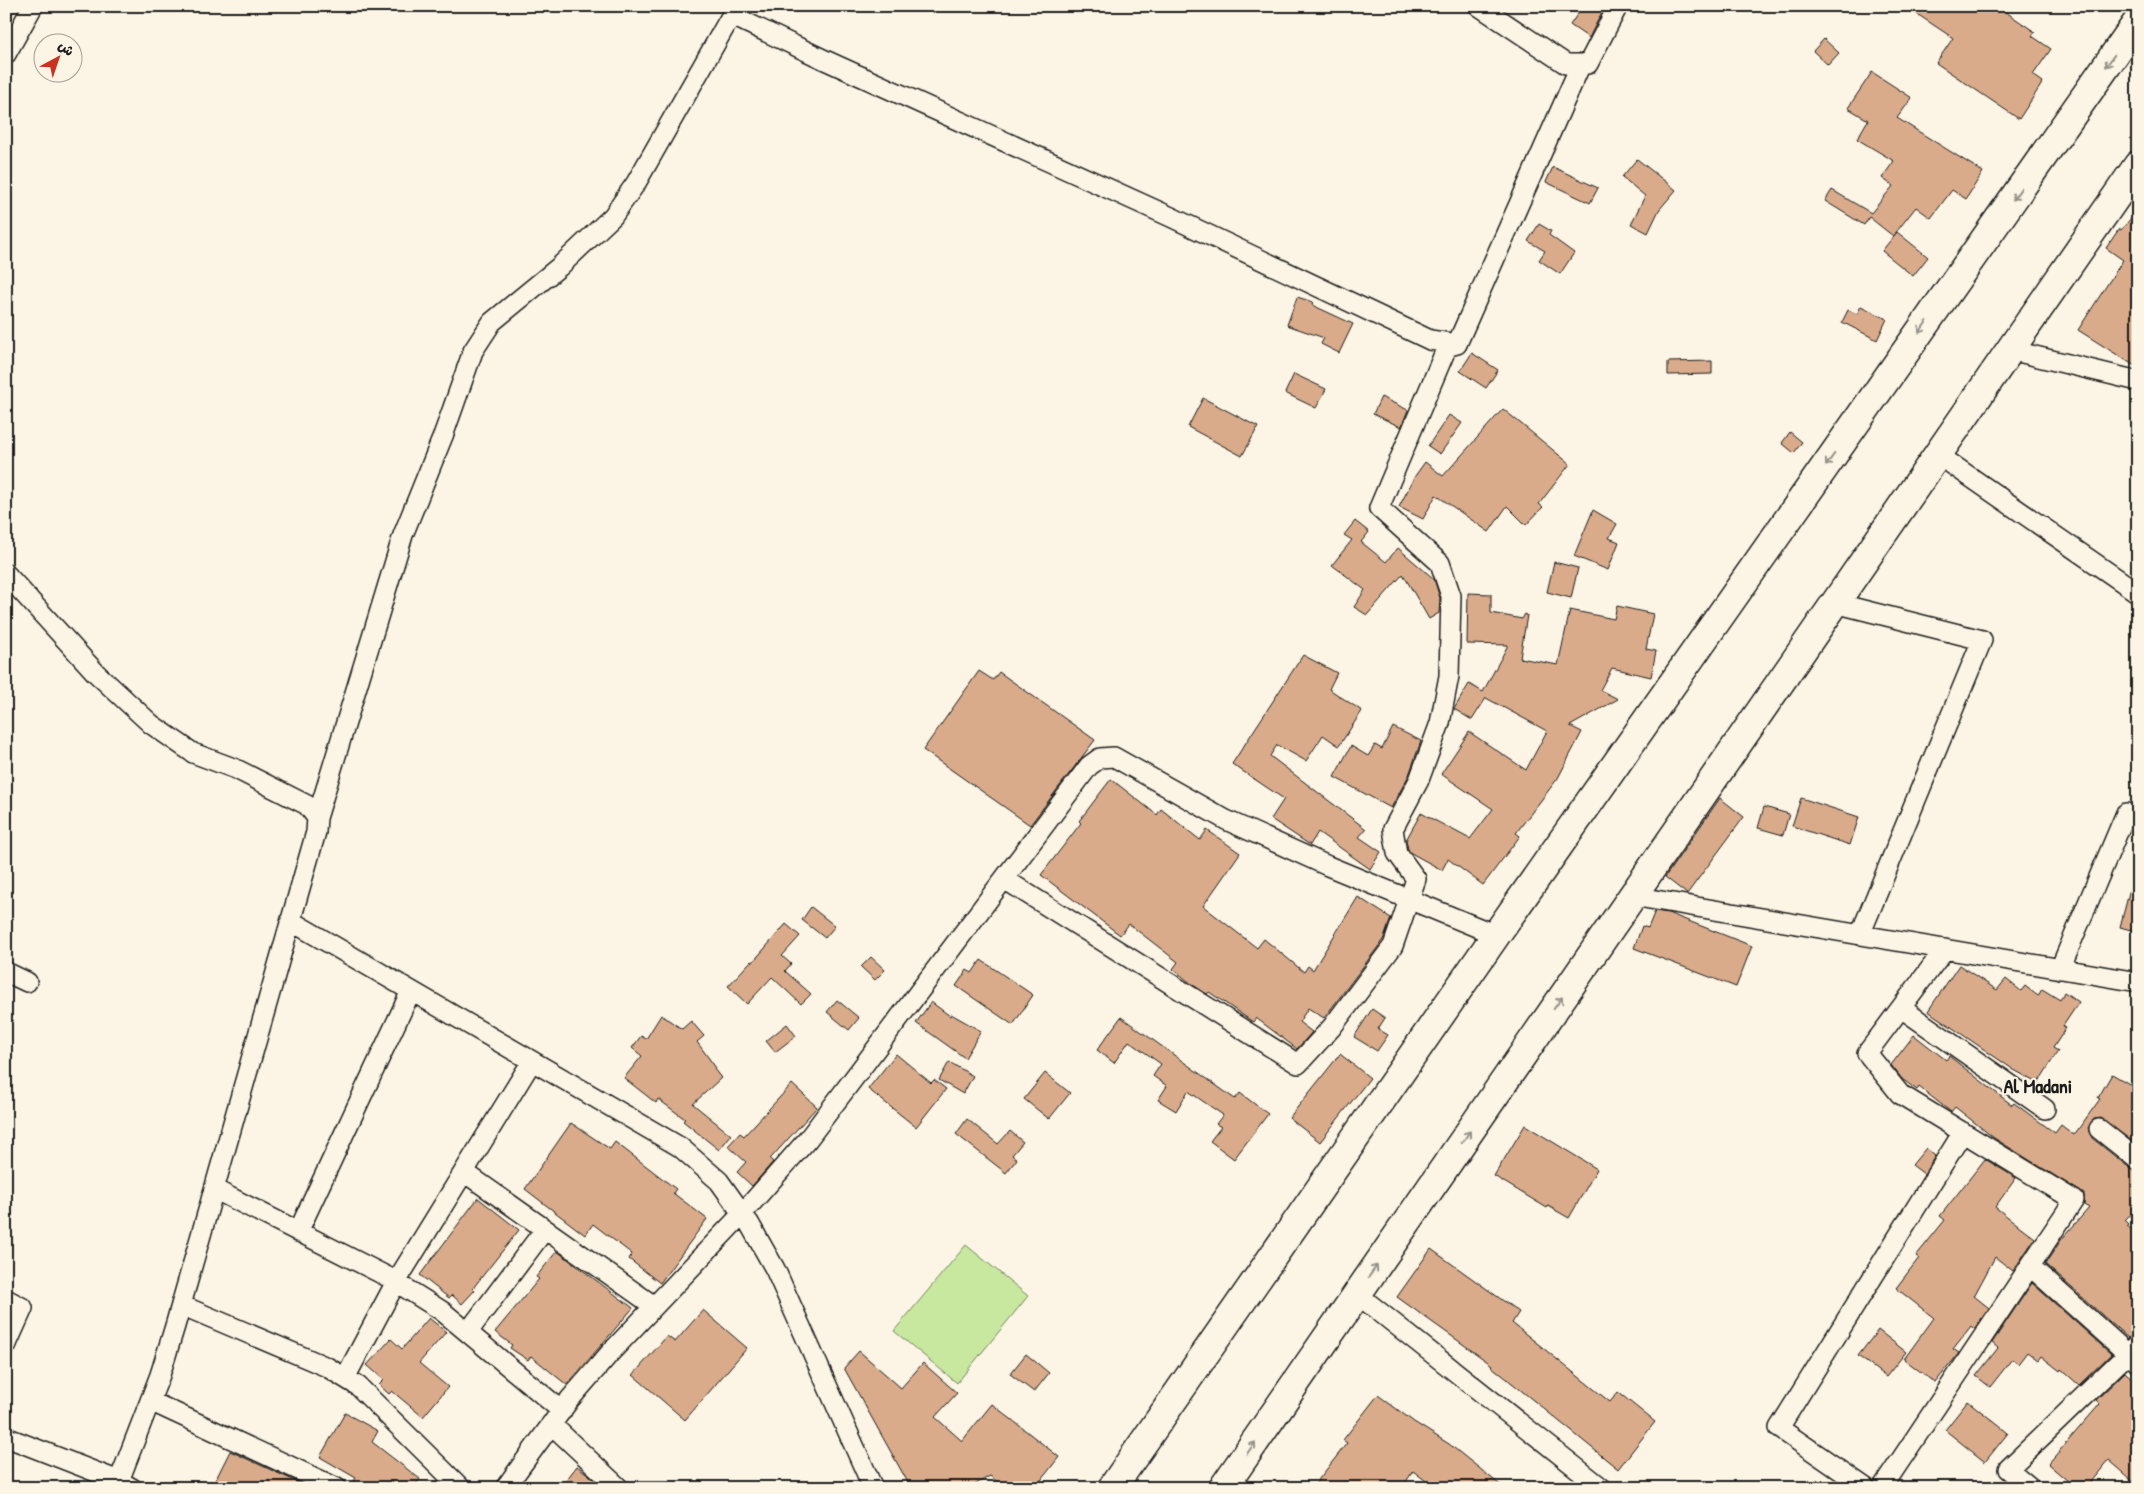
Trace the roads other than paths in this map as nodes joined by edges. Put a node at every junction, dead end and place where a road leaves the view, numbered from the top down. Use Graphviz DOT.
graph roads {
  1 [pos="33,6"];
  2 [pos="1479,6"];
  3 [pos="1618,6"];
  4 [pos="734,7"];
  5 [pos="2138,21"];
  6 [pos="6,54"];
  7 [pos="1581,64"];
  8 [pos="2138,165"];
  9 [pos="1456,344"];
  10 [pos="2010,350"];
  11 [pos="2138,381"];
  12 [pos="1938,454"];
  13 [pos="6,574"];
  14 [pos="2138,593"];
  15 [pos="1835,603"];
  16 [pos="2138,816"];
  17 [pos="317,818"];
  18 [pos="1004,879"];
  19 [pos="1632,896"];
  20 [pos="1408,899"];
  21 [pos="291,921"];
  22 [pos="1496,935"];
  23 [pos="1860,935"];
  24 [pos="1945,949"];
  25 [pos="2060,969"];
  26 [pos="6,972"];
  27 [pos="27,982"];
  28 [pos="2138,982"];
  29 [pos="411,991"];
  30 [pos="1901,1008"];
  31 [pos="532,1061"];
  32 [pos="2045,1109"];
  33 [pos="2100,1129"];
  34 [pos="1962,1132"];
  35 [pos="2138,1160"];
  36 [pos="464,1172"];
  37 [pos="214,1189"];
  38 [pos="742,1214"];
  39 [pos="545,1229"];
  40 [pos="298,1232"];
  41 [pos="2030,1266"];
  42 [pos="396,1282"];
  43 [pos="1357,1294"];
  44 [pos="6,1299"];
  45 [pos="181,1305"];
  46 [pos="654,1306"];
  47 [pos="468,1332"];
  48 [pos="6,1346"];
  49 [pos="2134,1353"];
  50 [pos="345,1378"];
  51 [pos="150,1401"];
  52 [pos="557,1417"];
  53 [pos="6,1437"];
  54 [pos="311,1482"];
  55 [pos="123,1485"];
  56 [pos="1600,1487"];
  57 [pos="336,1488"];
  58 [pos="461,1488"];
  59 [pos="505,1488"];
  60 [pos="619,1488"];
  61 [pos="873,1488"];
  62 [pos="1112,1488"];
  63 [pos="1223,1488"];
  64 [pos="1866,1488"];
  65 [pos="1882,1488"];
  66 [pos="2031,1488"];
  1 -- 6 [label="street"];
  2 -- 7 [label="street"];
  3 -- 7 [label="street"];
  4 -- 9 [label="street"];
  4 -- 17 [label="street"];
  5 -- 22 [label="main road, one-way"];
  7 -- 9 [label="street"];
  8 -- 10 [label="main road"];
  9 -- 20 [label="street"];
  10 -- 11 [label="street"];
  10 -- 12 [label="main road"];
  12 -- 14 [label="street"];
  12 -- 15 [label="main road"];
  13 -- 17 [label="street"];
  15 -- 19 [label="main road"];
  15 -- 23 [label="street"];
  16 -- 25 [label="street"];
  17 -- 21 [label="street"];
  18 -- 20 [label="street"];
  18 -- 20 [label="street"];
  18 -- 38 [label="street"];
  19 -- 23 [label="street"];
  43 -- 19 [label="main road, one-way"];
  20 -- 22 [label="street"];
  21 -- 29 [label="street"];
  21 -- 37 [label="street"];
  22 -- 62 [label="main road"];
  23 -- 24 [label="street"];
  24 -- 25 [label="street"];
  24 -- 30 [label="street"];
  25 -- 28 [label="street"];
  26 -- 27 [label="street"];
  29 -- 31 [label="street"];
  29 -- 40 [label="street"];
  30 -- 32 [label="street"];
  30 -- 34 [label="street"];
  31 -- 36 [label="street"];
  31 -- 38 [label="street"];
  33 -- 35 [label="street"];
  34 -- 41 [label="street"];
  34 -- 64 [label="street"];
  36 -- 39 [label="street"];
  36 -- 42 [label="street"];
  37 -- 40 [label="street"];
  37 -- 45 [label="street"];
  38 -- 46 [label="street"];
  38 -- 61 [label="street"];
  39 -- 46 [label="street"];
  39 -- 47 [label="street"];
  40 -- 42 [label="street"];
  41 -- 49 [label="street"];
  41 -- 65 [label="street"];
  42 -- 47 [label="street"];
  42 -- 50 [label="street"];
  43 -- 56 [label="street"];
  63 -- 43 [label="main road, one-way"];
  44 -- 48 [label="street"];
  45 -- 50 [label="street"];
  45 -- 51 [label="street"];
  46 -- 52 [label="street"];
  47 -- 52 [label="street"];
  49 -- 66 [label="street"];
  50 -- 58 [label="street"];
  51 -- 54 [label="street"];
  51 -- 55 [label="street"];
  52 -- 59 [label="street"];
  52 -- 60 [label="street"];
  53 -- 55 [label="street"];
  54 -- 57 [label="street"];
}
